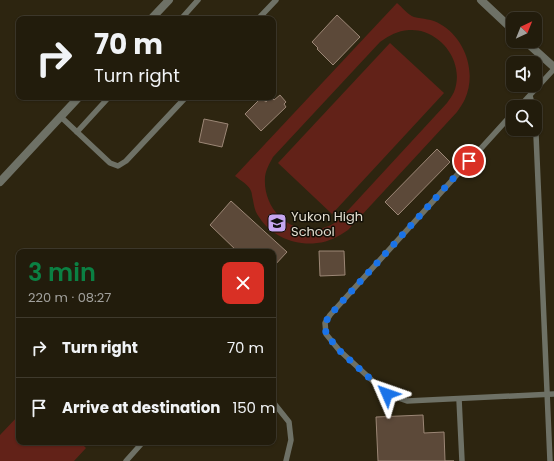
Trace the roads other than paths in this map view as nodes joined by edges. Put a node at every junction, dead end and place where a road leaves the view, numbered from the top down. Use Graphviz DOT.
graph roads {
  1 [pos="169,0"];
  2 [pos="198,0"];
  3 [pos="276,0"];
  4 [pos="481,0"];
  5 [pos="154,16"];
  6 [pos="184,16"];
  7 [pos="261,16"];
  8 [pos="506,23"];
  9 [pos="533,48"];
  10 [pos="554,68"];
  11 [pos="530,96"];
  12 [pos="76,100"];
  13 [pos="106,100"];
  14 [pos="183,100"];
  15 [pos="526,100"];
  16 [pos="531,100"];
  17 [pos="61,117"];
  18 [pos="506,122"];
  19 [pos="77,132"];
  20 [pos="536,136"];
  21 [pos="0,182"];
  22 [pos="554,394"];
  23 [pos="547,395"];
  24 [pos="459,398"];
  25 [pos="276,406"];
  26 [pos="140,445"];
  27 [pos="126,461"];
  28 [pos="286,461"];
  29 [pos="462,461"];
  30 [pos="550,461"];
  1 -- 5 [label="street"];
  2 -- 6 [label="lane"];
  3 -- 7 [label="lane"];
  4 -- 8 [label="street"];
  9 -- 10 [label="street"];
  10 -- 11 [label="lane"];
  11 -- 15 [label="lane"];
  11 -- 16 [label="lane"];
  12 -- 17 [label="street"];
  13 -- 19 [label="lane"];
  14 -- 19 [label="lane"];
  17 -- 19 [label="lane"];
  17 -- 21 [label="street"];
  18 -- 24 [label="lane"];
  20 -- 23 [label="lane"];
  22 -- 23 [label="lane"];
  23 -- 24 [label="lane"];
  23 -- 30 [label="lane"];
  24 -- 29 [label="lane"];
  25 -- 28 [label="lane"];
  26 -- 27 [label="lane"];
}
